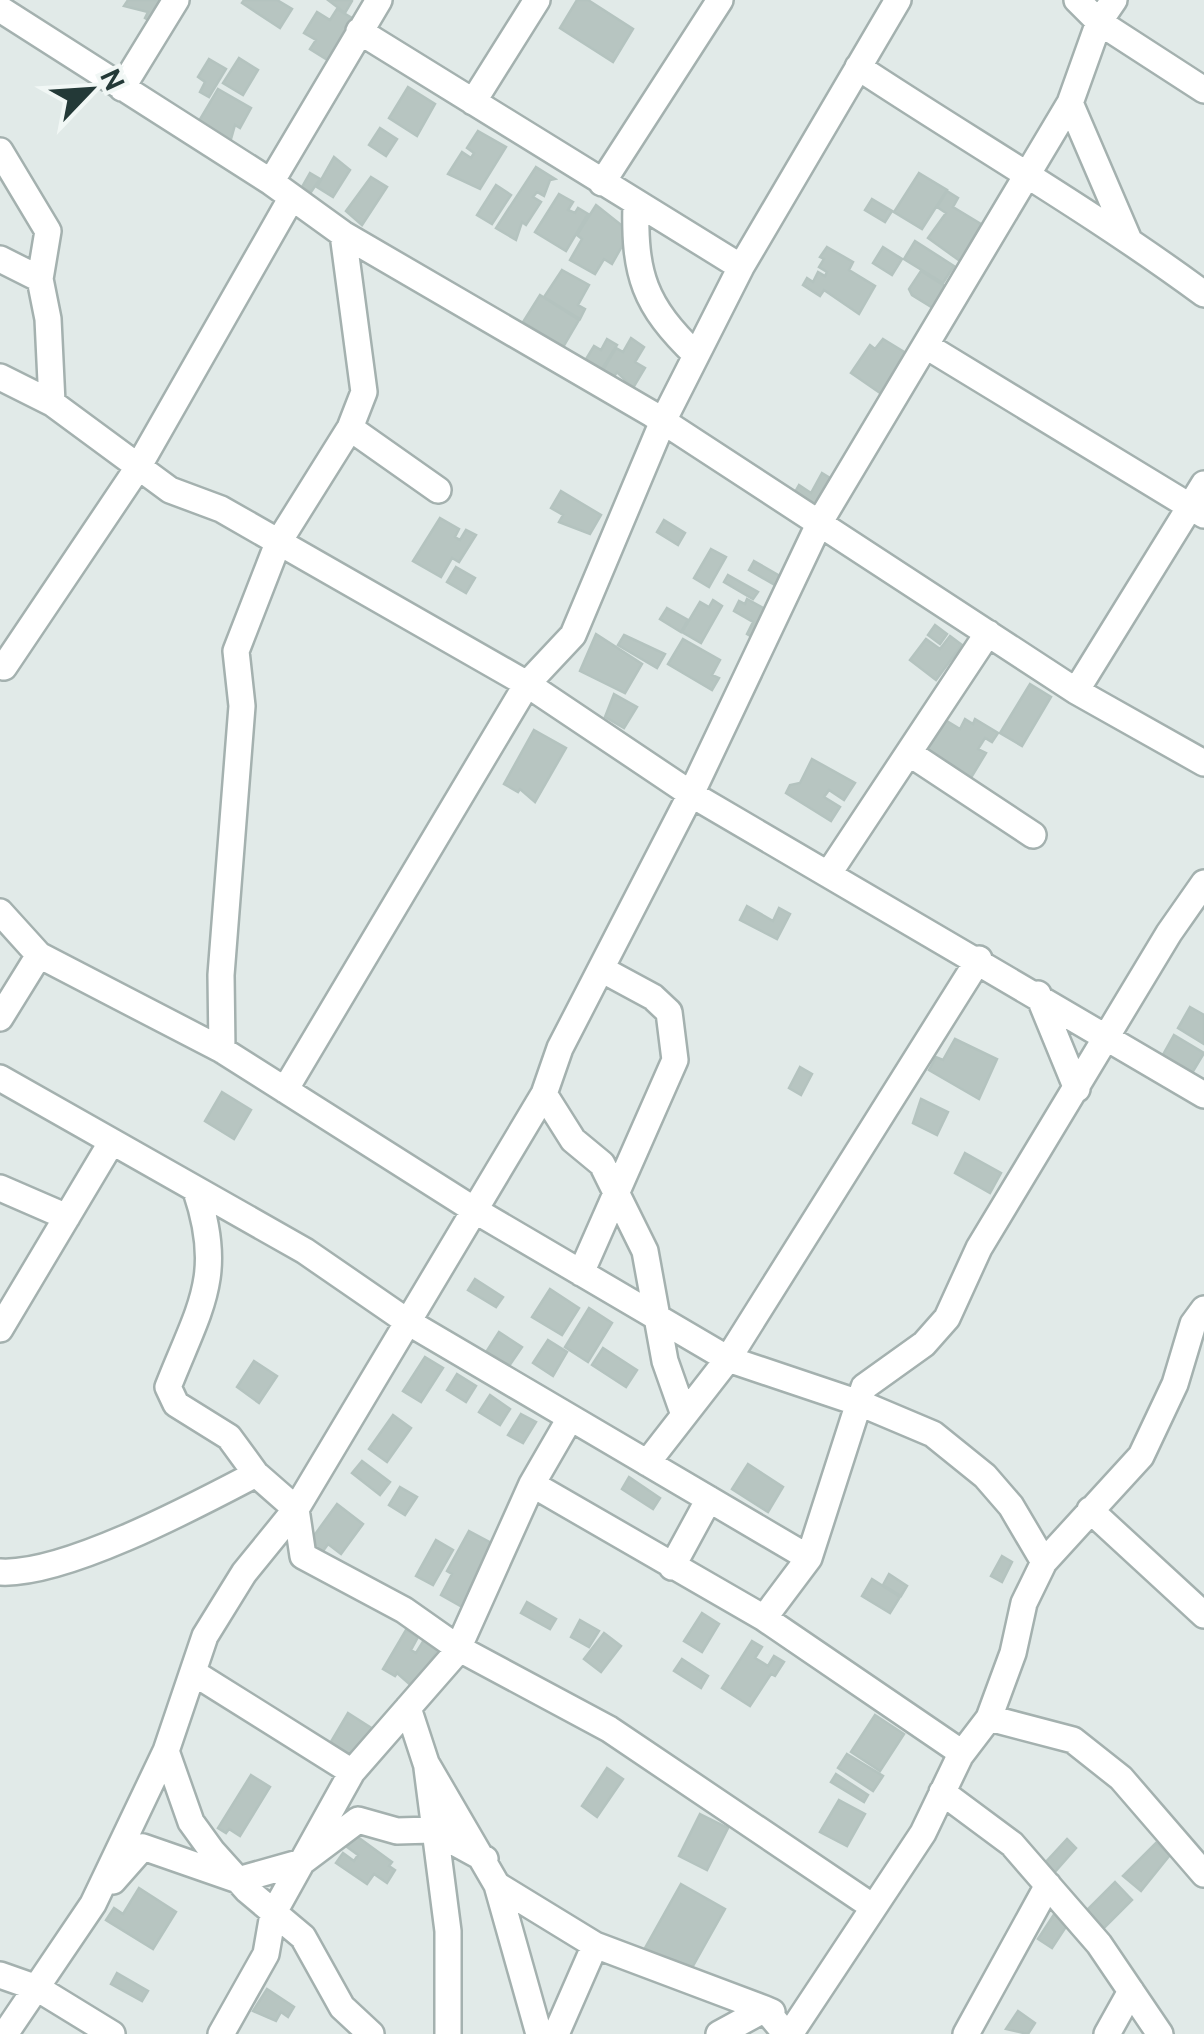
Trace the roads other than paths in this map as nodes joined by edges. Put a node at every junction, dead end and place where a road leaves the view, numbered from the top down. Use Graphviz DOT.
graph roads {
  1 [pos="176,0"];
  2 [pos="378,0"];
  3 [pos="537,0"];
  4 [pos="720,0"];
  5 [pos="898,0"];
  6 [pos="1077,0"];
  7 [pos="1114,0"];
  8 [pos="0,9"];
  9 [pos="1099,22"];
  10 [pos="359,31"];
  11 [pos="858,67"];
  12 [pos="122,88"];
  13 [pos="1204,90"];
  14 [pos="473,102"];
  15 [pos="1070,103"];
  16 [pos="0,152"];
  17 [pos="1026,178"];
  18 [pos="602,183"];
  19 [pos="281,189"];
  20 [pos="636,204"];
  21 [pos="343,234"];
  22 [pos="1128,238"];
  23 [pos="0,259"];
  24 [pos="741,267"];
  25 [pos="40,279"];
  26 [pos="1204,294"];
  27 [pos="928,348"];
  28 [pos="696,355"];
  29 [pos="0,377"];
  30 [pos="52,403"];
  31 [pos="663,421"];
  32 [pos="350,428"];
  33 [pos="137,469"];
  34 [pos="1204,484"];
  35 [pos="438,490"];
  36 [pos="1197,511"];
  37 [pos="821,520"];
  38 [pos="278,543"];
  39 [pos="988,632"];
  40 [pos="4,667"];
  41 [pos="527,684"];
  42 [pos="1076,692"];
  43 [pos="909,754"];
  44 [pos="1204,763"];
  45 [pos="692,794"];
  46 [pos="1033,835"];
  47 [pos="830,874"];
  48 [pos="1204,883"];
  49 [pos="0,912"];
  50 [pos="38,956"];
  51 [pos="979,960"];
  52 [pos="603,970"];
  53 [pos="1038,994"];
  54 [pos="0,1018"];
  55 [pos="1109,1038"];
  56 [pos="222,1050"];
  57 [pos="0,1078"];
  58 [pos="285,1090"];
  59 [pos="1077,1090"];
  60 [pos="544,1094"];
  61 [pos="1204,1095"];
  62 [pos="111,1143"];
  63 [pos="0,1188"];
  64 [pos="196,1190"];
  65 [pos="618,1192"];
  66 [pos="476,1211"];
  67 [pos="67,1217"];
  68 [pos="580,1273"];
  69 [pos="1204,1309"];
  70 [pos="660,1320"];
  71 [pos="408,1322"];
  72 [pos="0,1329"];
  73 [pos="728,1358"];
  74 [pos="862,1404"];
  75 [pos="683,1412"];
  76 [pos="569,1420"];
  77 [pos="647,1462"];
  78 [pos="256,1474"];
  79 [pos="532,1484"];
  80 [pos="709,1499"];
  81 [pos="296,1509"];
  82 [pos="1090,1510"];
  83 [pos="809,1558"];
  84 [pos="1044,1562"];
  85 [pos="672,1567"];
  86 [pos="0,1572"];
  87 [pos="1200,1603"];
  88 [pos="764,1618"];
  89 [pos="458,1648"];
  90 [pos="194,1673"];
  91 [pos="408,1708"];
  92 [pos="989,1718"];
  93 [pos="166,1751"];
  94 [pos="962,1753"];
  95 [pos="426,1763"];
  96 [pos="352,1772"];
  97 [pos="942,1792"];
  98 [pos="432,1830"];
  99 [pos="485,1858"];
  100 [pos="302,1862"];
  101 [pos="1204,1874"];
  102 [pos="238,1880"];
  103 [pos="497,1885"];
  104 [pos="1048,1885"];
  105 [pos="93,1904"];
  106 [pos="872,1907"];
  107 [pos="273,1914"];
  108 [pos="595,1945"];
  109 [pos="0,1975"];
  110 [pos="37,1988"];
  111 [pos="1131,1991"];
  112 [pos="764,2008"];
  113 [pos="792,2030"];
  114 [pos="5,2034"];
  115 [pos="112,2034"];
  116 [pos="221,2034"];
  117 [pos="371,2034"];
  118 [pos="448,2034"];
  119 [pos="539,2034"];
  120 [pos="556,2034"];
  121 [pos="719,2034"];
  122 [pos="966,2034"];
  123 [pos="1106,2034"];
  124 [pos="1160,2034"];
  1 -- 12 [label="street"];
  2 -- 10 [label="street"];
  3 -- 14 [label="street"];
  4 -- 18 [label="street"];
  5 -- 11 [label="street"];
  6 -- 9 [label="street"];
  7 -- 9 [label="street"];
  8 -- 12 [label="street"];
  9 -- 13 [label="street"];
  9 -- 15 [label="street"];
  10 -- 14 [label="street"];
  10 -- 19 [label="street"];
  11 -- 17 [label="street"];
  11 -- 24 [label="street"];
  12 -- 19 [label="street"];
  14 -- 18 [label="street"];
  15 -- 17 [label="street"];
  15 -- 22 [label="street"];
  16 -- 25 [label="street"];
  17 -- 22 [label="street"];
  17 -- 27 [label="street"];
  18 -- 20 [label="street"];
  19 -- 21 [label="street"];
  19 -- 33 [label="street"];
  20 -- 24 [label="street"];
  20 -- 28 [label="street"];
  21 -- 31 [label="street"];
  21 -- 32 [label="street"];
  22 -- 26 [label="street"];
  23 -- 25 [label="street"];
  24 -- 28 [label="street"];
  25 -- 30 [label="street"];
  27 -- 36 [label="street"];
  27 -- 37 [label="street"];
  28 -- 31 [label="street"];
  29 -- 30 [label="street"];
  30 -- 33 [label="street"];
  31 -- 37 [label="street"];
  31 -- 41 [label="street"];
  32 -- 35 [label="street"];
  32 -- 38 [label="street"];
  33 -- 38 [label="street"];
  33 -- 40 [label="street"];
  34 -- 36 [label="street"];
  36 -- 42 [label="street"];
  37 -- 39 [label="street"];
  37 -- 45 [label="street"];
  38 -- 41 [label="street"];
  38 -- 56 [label="street"];
  39 -- 42 [label="street"];
  39 -- 43 [label="street"];
  41 -- 45 [label="street"];
  41 -- 58 [label="street"];
  42 -- 44 [label="street"];
  43 -- 46 [label="street"];
  43 -- 47 [label="street"];
  45 -- 47 [label="street"];
  45 -- 52 [label="street"];
  47 -- 51 [label="street"];
  48 -- 55 [label="street"];
  49 -- 50 [label="street"];
  50 -- 54 [label="street"];
  50 -- 56 [label="street"];
  51 -- 53 [label="street"];
  51 -- 73 [label="street"];
  52 -- 60 [label="street"];
  52 -- 65 [label="street"];
  53 -- 55 [label="street"];
  53 -- 59 [label="street"];
  55 -- 59 [label="street"];
  55 -- 61 [label="street"];
  56 -- 58 [label="street"];
  57 -- 62 [label="street"];
  58 -- 66 [label="street"];
  59 -- 74 [label="street"];
  60 -- 65 [label="street"];
  60 -- 66 [label="street"];
  62 -- 64 [label="street"];
  62 -- 67 [label="street"];
  63 -- 67 [label="street"];
  64 -- 71 [label="street"];
  64 -- 78 [label="street"];
  65 -- 68 [label="street"];
  65 -- 70 [label="street"];
  66 -- 68 [label="street"];
  66 -- 71 [label="street"];
  67 -- 72 [label="street"];
  68 -- 70 [label="street"];
  69 -- 82 [label="street"];
  70 -- 73 [label="street"];
  70 -- 75 [label="street"];
  71 -- 76 [label="street"];
  71 -- 81 [label="street"];
  73 -- 74 [label="street"];
  73 -- 75 [label="street"];
  74 -- 83 [label="street"];
  74 -- 84 [label="street"];
  75 -- 77 [label="street"];
  76 -- 77 [label="street"];
  76 -- 79 [label="street"];
  77 -- 80 [label="street"];
  78 -- 81 [label="street"];
  78 -- 86 [label="street"];
  79 -- 85 [label="street"];
  79 -- 89 [label="street"];
  80 -- 83 [label="street"];
  80 -- 85 [label="street"];
  81 -- 89 [label="street"];
  81 -- 90 [label="street"];
  82 -- 84 [label="street"];
  82 -- 87 [label="street"];
  83 -- 88 [label="street"];
  84 -- 92 [label="street"];
  85 -- 88 [label="street"];
  88 -- 94 [label="street"];
  89 -- 91 [label="street"];
  89 -- 106 [label="street"];
  90 -- 93 [label="street"];
  90 -- 96 [label="street"];
  91 -- 95 [label="street"];
  91 -- 96 [label="street"];
  92 -- 94 [label="street"];
  92 -- 101 [label="street"];
  93 -- 102 [label="street"];
  93 -- 105 [label="street"];
  94 -- 97 [label="street"];
  95 -- 98 [label="street"];
  95 -- 99 [label="street"];
  96 -- 100 [label="street"];
  97 -- 104 [label="street"];
  97 -- 106 [label="street"];
  98 -- 99 [label="street"];
  98 -- 100 [label="street"];
  98 -- 118 [label="street"];
  99 -- 103 [label="street"];
  100 -- 102 [label="street"];
  100 -- 107 [label="street"];
  102 -- 105 [label="street"];
  102 -- 107 [label="street"];
  103 -- 108 [label="street"];
  103 -- 119 [label="street"];
  104 -- 111 [label="street"];
  104 -- 122 [label="street"];
  105 -- 110 [label="street"];
  106 -- 113 [label="street"];
  107 -- 116 [label="street"];
  107 -- 117 [label="street"];
  108 -- 112 [label="street"];
  108 -- 120 [label="street"];
  109 -- 110 [label="street"];
  110 -- 114 [label="street"];
  110 -- 115 [label="street"];
  111 -- 123 [label="street"];
  111 -- 124 [label="street"];
  112 -- 113 [label="street"];
  112 -- 121 [label="street"];
}
